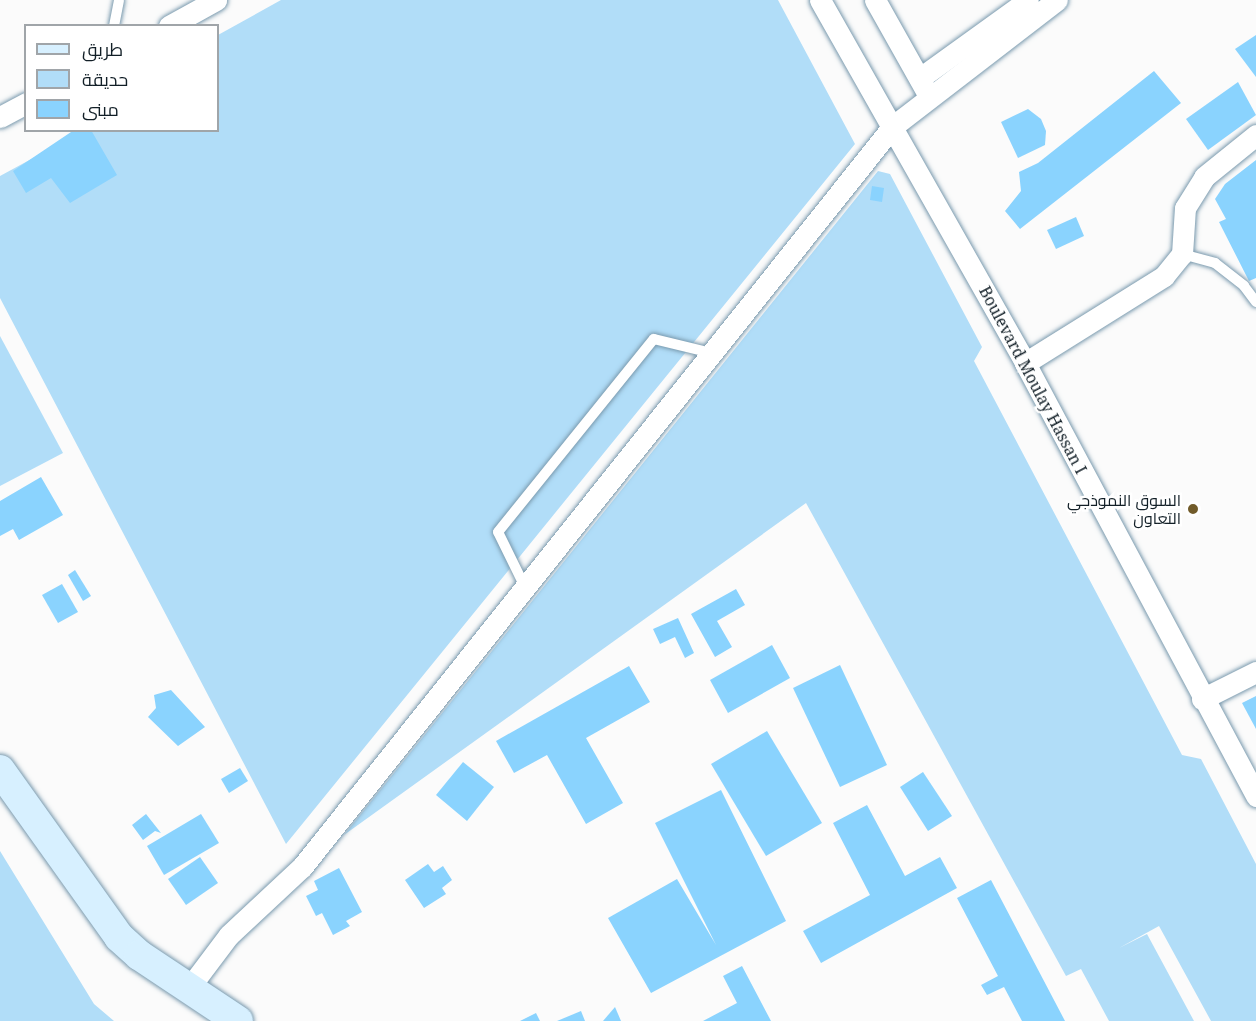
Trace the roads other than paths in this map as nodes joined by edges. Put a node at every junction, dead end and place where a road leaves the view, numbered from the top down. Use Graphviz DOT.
graph roads {
  1 [pos="119,0"];
  2 [pos="216,0"];
  3 [pos="820,0"];
  4 [pos="875,0"];
  5 [pos="1057,0"];
  6 [pos="1033,7"];
  7 [pos="114,24"];
  8 [pos="173,24"];
  9 [pos="920,78"];
  10 [pos="930,98"];
  11 [pos="24,104"];
  12 [pos="0,117"];
  13 [pos="892,127"];
  14 [pos="1256,135"];
  15 [pos="1182,254"];
  16 [pos="1256,302"];
  17 [pos="712,353"];
  18 [pos="1025,363"];
  19 [pos="525,587"];
  20 [pos="1256,672"];
  21 [pos="1202,699"];
  22 [pos="0,770"];
  23 [pos="1256,796"];
  24 [pos="189,988"];
  25 [pos="212,1021"];
  26 [pos="238,1021"];
  1 -- 7 [label="lane"];
  2 -- 8 [label="street"];
  3 -- 13 [label="street, Boulevard Moulay Hassan I"];
  4 -- 9 [label="street"];
  5 -- 6 [label="street"];
  6 -- 9 [label="street"];
  6 -- 10 [label="street"];
  9 -- 10 [label="street"];
  10 -- 13 [label="street"];
  11 -- 12 [label="street"];
  13 -- 17 [label="street"];
  13 -- 18 [label="street, Boulevard Moulay Hassan I"];
  14 -- 15 [label="street"];
  15 -- 16 [label="lane"];
  15 -- 18 [label="street"];
  17 -- 19 [label="street"];
  17 -- 19 [label="lane"];
  18 -- 21 [label="street, Boulevard Moulay Hassan I"];
  19 -- 24 [label="street"];
  20 -- 21 [label="street"];
  21 -- 23 [label="street, Boulevard Moulay Hassan I"];
  22 -- 24 [label="street"];
  24 -- 25 [label="street"];
  24 -- 26 [label="street"];
}
